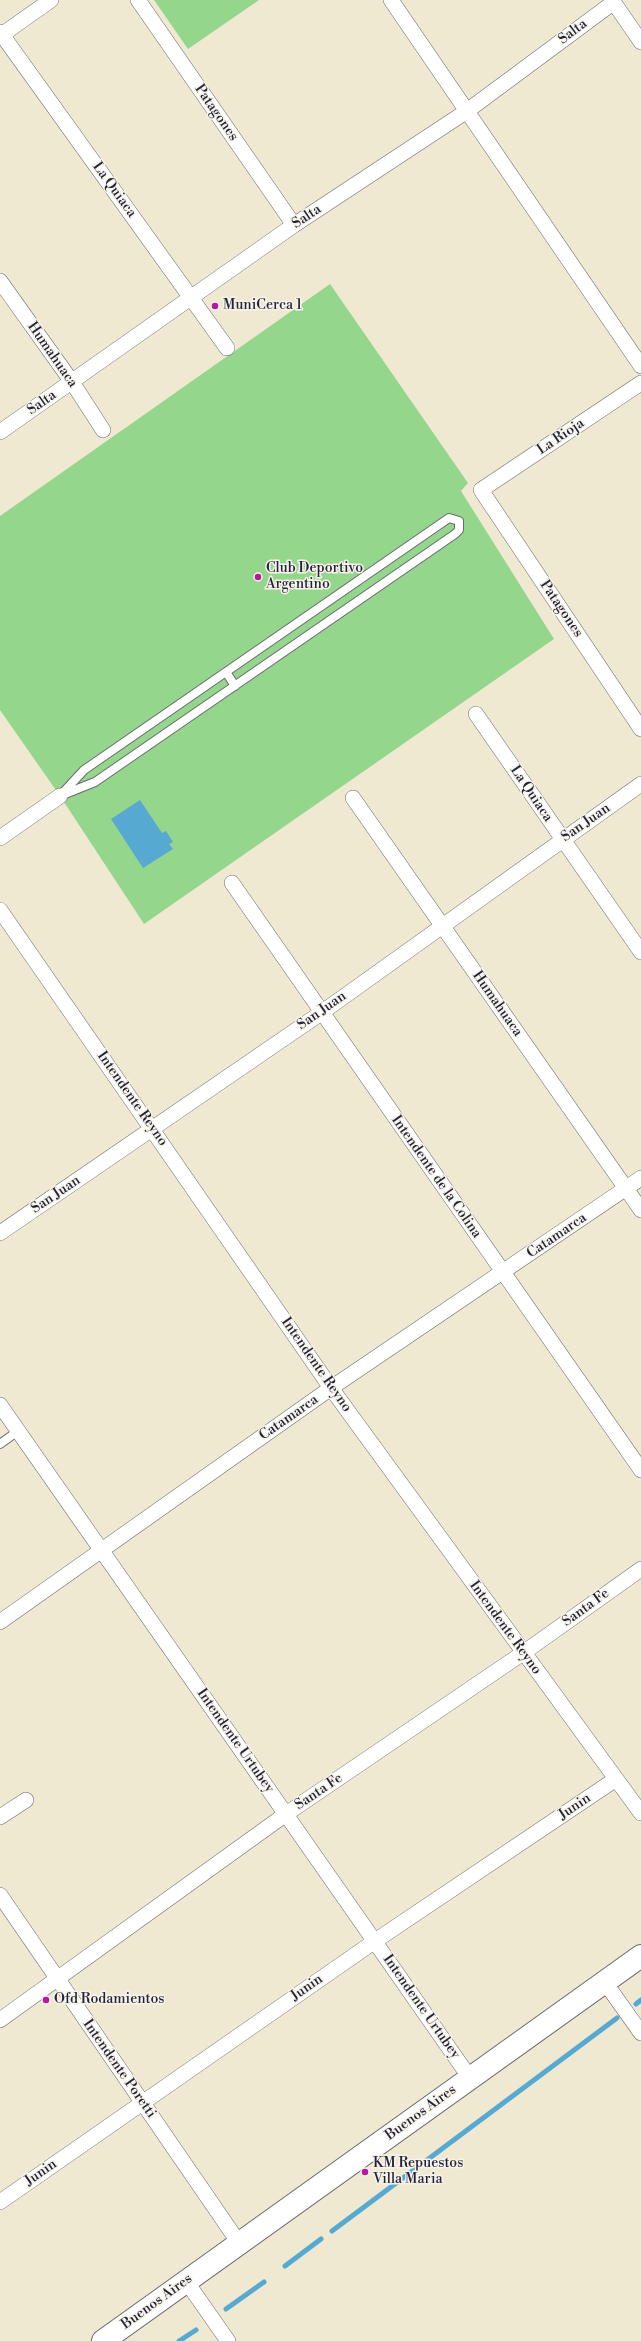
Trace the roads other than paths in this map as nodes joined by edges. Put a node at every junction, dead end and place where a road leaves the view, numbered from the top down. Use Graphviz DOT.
graph roads {
  1 [pos="51,0"];
  2 [pos="138,0"];
  3 [pos="391,0"];
  4 [pos="613,1"];
  5 [pos="1,34"];
  6 [pos="641,42"];
  7 [pos="467,111"];
  8 [pos="294,225"];
  9 [pos="0,282"];
  10 [pos="192,298"];
  11 [pos="227,348"];
  12 [pos="641,366"];
  13 [pos="72,382"];
  14 [pos="641,383"];
  15 [pos="103,430"];
  16 [pos="0,432"];
  17 [pos="481,490"];
  18 [pos="226,672"];
  19 [pos="235,686"];
  20 [pos="476,714"];
  21 [pos="641,728"];
  22 [pos="641,784"];
  23 [pos="60,796"];
  24 [pos="353,798"];
  25 [pos="0,838"];
  26 [pos="562,839"];
  27 [pos="232,883"];
  28 [pos="0,910"];
  29 [pos="442,925"];
  30 [pos="641,952"];
  31 [pos="321,1013"];
  32 [pos="153,1129"];
  33 [pos="641,1178"];
  34 [pos="626,1188"];
  35 [pos="641,1210"];
  36 [pos="0,1233"];
  37 [pos="502,1273"];
  38 [pos="332,1388"];
  39 [pos="0,1405"];
  40 [pos="18,1431"];
  41 [pos="0,1444"];
  42 [pos="641,1470"];
  43 [pos="102,1550"];
  44 [pos="641,1569"];
  45 [pos="0,1622"];
  46 [pos="523,1653"];
  47 [pos="616,1779"];
  48 [pos="26,1800"];
  49 [pos="641,1813"];
  50 [pos="286,1814"];
  51 [pos="0,1817"];
  52 [pos="0,1895"];
  53 [pos="375,1941"];
  54 [pos="641,1956"];
  55 [pos="57,1980"];
  56 [pos="604,1981"];
  57 [pos="0,2020"];
  58 [pos="641,2033"];
  59 [pos="470,2078"];
  60 [pos="143,2102"];
  61 [pos="0,2202"];
  62 [pos="239,2243"];
  63 [pos="186,2281"];
  64 [pos="103,2341"];
  65 [pos="228,2341"];
  1 -- 5 [label="street"];
  2 -- 8 [label="street, Patagones"];
  3 -- 7 [label="street"];
  4 -- 6 [label="street"];
  4 -- 7 [label="street, Salta"];
  5 -- 10 [label="street, La Quiaca"];
  7 -- 8 [label="street, Salta"];
  7 -- 12 [label="street"];
  8 -- 10 [label="street, Salta"];
  9 -- 13 [label="street, Humahuaca"];
  10 -- 11 [label="street, La Quiaca"];
  10 -- 13 [label="street, Salta"];
  13 -- 15 [label="street, Humahuaca"];
  13 -- 16 [label="street, Salta"];
  14 -- 17 [label="street, La Rioja"];
  17 -- 21 [label="street, Patagones"];
  18 -- 19 [label="lane"];
  18 -- 19 [label="lane"];
  18 -- 23 [label="lane"];
  19 -- 23 [label="lane"];
  20 -- 26 [label="street, La Quiaca"];
  22 -- 26 [label="street, San Juan"];
  23 -- 25 [label="street"];
  24 -- 29 [label="street, Humahuaca"];
  26 -- 29 [label="street, San Juan"];
  26 -- 30 [label="street, La Quiaca"];
  27 -- 31 [label="street, Intendente de la Colina"];
  28 -- 32 [label="street, Intendente Reyno"];
  29 -- 31 [label="street, San Juan"];
  29 -- 34 [label="street, Humahuaca"];
  31 -- 32 [label="street, San Juan"];
  31 -- 37 [label="street, Intendente de la Colina"];
  32 -- 36 [label="street, San Juan"];
  32 -- 38 [label="street, Intendente Reyno"];
  33 -- 34 [label="street, Catamarca"];
  34 -- 35 [label="street, Humahuaca"];
  34 -- 37 [label="street, Catamarca"];
  37 -- 38 [label="street, Catamarca"];
  37 -- 42 [label="street, Intendente de la Colina"];
  38 -- 43 [label="street, Catamarca"];
  38 -- 46 [label="street, Intendente Reyno"];
  39 -- 40 [label="street, Intendente Urtubey"];
  40 -- 41 [label="lane"];
  40 -- 43 [label="street, Intendente Urtubey"];
  43 -- 45 [label="street, Catamarca"];
  43 -- 50 [label="street, Intendente Urtubey"];
  44 -- 46 [label="street, Santa Fe"];
  46 -- 47 [label="street, Intendente Reyno"];
  46 -- 50 [label="street, Santa Fe"];
  47 -- 49 [label="street, Intendente Reyno"];
  47 -- 53 [label="street, Junin"];
  48 -- 51 [label="street"];
  50 -- 53 [label="street, Intendente Urtubey"];
  50 -- 55 [label="street, Santa Fe"];
  52 -- 55 [label="street, Intendente Poretti"];
  53 -- 59 [label="street, Intendente Urtubey"];
  53 -- 60 [label="street, Junin"];
  54 -- 56 [label="main road, Buenos Aires"];
  55 -- 57 [label="street, Santa Fe"];
  55 -- 60 [label="street, Intendente Poretti"];
  56 -- 58 [label="street"];
  56 -- 59 [label="main road, Buenos Aires"];
  59 -- 62 [label="main road, Buenos Aires"];
  60 -- 61 [label="street, Junin"];
  60 -- 62 [label="street, Intendente Poretti"];
  62 -- 63 [label="main road, Buenos Aires"];
  63 -- 64 [label="main road, Buenos Aires"];
  63 -- 65 [label="street"];
}
